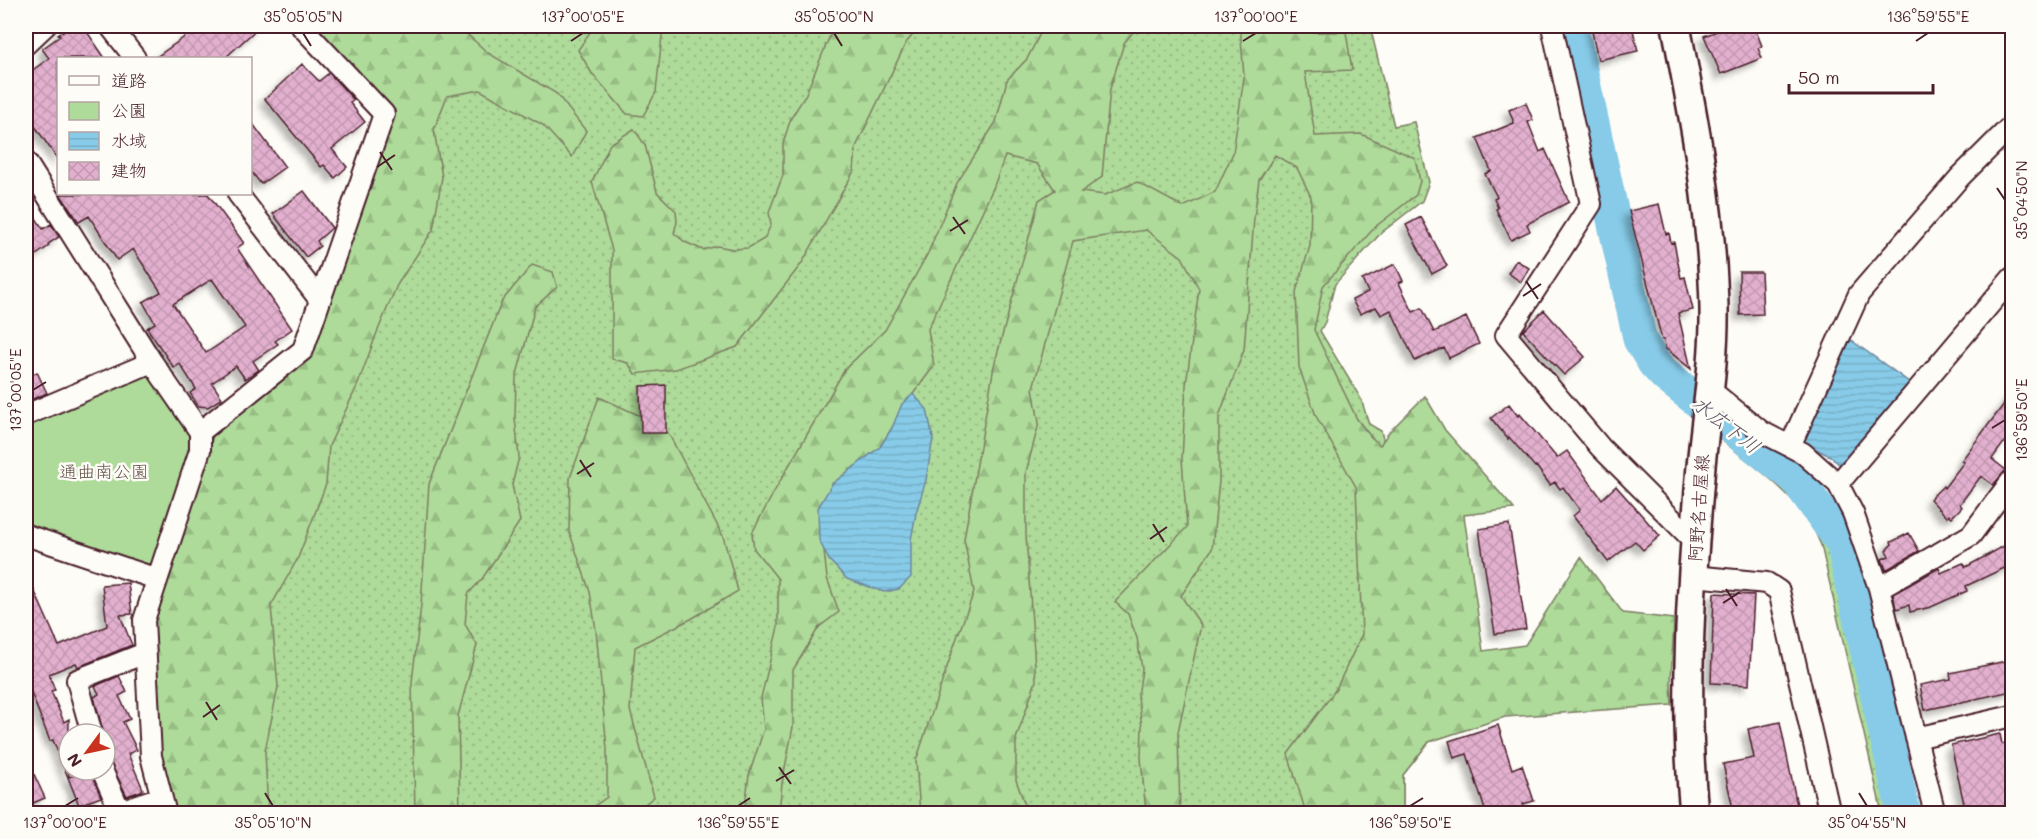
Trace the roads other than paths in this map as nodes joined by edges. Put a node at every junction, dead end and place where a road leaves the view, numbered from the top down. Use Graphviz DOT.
graph roads {
  1 [pos="45,26"];
  2 [pos="110,26"];
  3 [pos="301,26"];
  4 [pos="1552,26"];
  5 [pos="1676,26"];
  6 [pos="27,39"];
  7 [pos="134,57"];
  8 [pos="2013,125"];
  9 [pos="26,162"];
  10 [pos="239,195"];
  11 [pos="2013,278"];
  12 [pos="319,299"];
  13 [pos="152,362"];
  14 [pos="1709,392"];
  15 [pos="26,416"];
  16 [pos="200,432"];
  17 [pos="1790,446"];
  18 [pos="2013,480"];
  19 [pos="1838,484"];
  20 [pos="26,535"];
  21 [pos="1695,542"];
  22 [pos="1693,576"];
  23 [pos="157,579"];
  24 [pos="1879,588"];
  25 [pos="145,653"];
  26 [pos="2013,716"];
  27 [pos="89,722"];
  28 [pos="1916,738"];
  29 [pos="107,782"];
  30 [pos="164,805"];
  31 [pos="1694,813"];
  32 [pos="1830,813"];
  33 [pos="1935,813"];
  1 -- 6 [label="street"];
  2 -- 7 [label="street"];
  3 -- 12 [label="street"];
  4 -- 21 [label="street"];
  5 -- 14 [label="main road, 阿野名古屋線"];
  8 -- 17 [label="street"];
  9 -- 13 [label="street"];
  10 -- 12 [label="street"];
  11 -- 19 [label="street"];
  12 -- 16 [label="street"];
  13 -- 15 [label="street"];
  13 -- 16 [label="street"];
  14 -- 17 [label="street"];
  14 -- 21 [label="main road, 阿野名古屋線"];
  16 -- 23 [label="street"];
  17 -- 19 [label="street"];
  18 -- 24 [label="street"];
  19 -- 24 [label="street"];
  20 -- 23 [label="street"];
  21 -- 22 [label="main road, 阿野名古屋線"];
  22 -- 31 [label="main road, 阿野名古屋線"];
  22 -- 32 [label="street"];
  23 -- 25 [label="street"];
  24 -- 28 [label="street"];
  25 -- 27 [label="street"];
  25 -- 30 [label="street"];
  26 -- 28 [label="street"];
  28 -- 33 [label="street"];
  29 -- 30 [label="street"];
}
